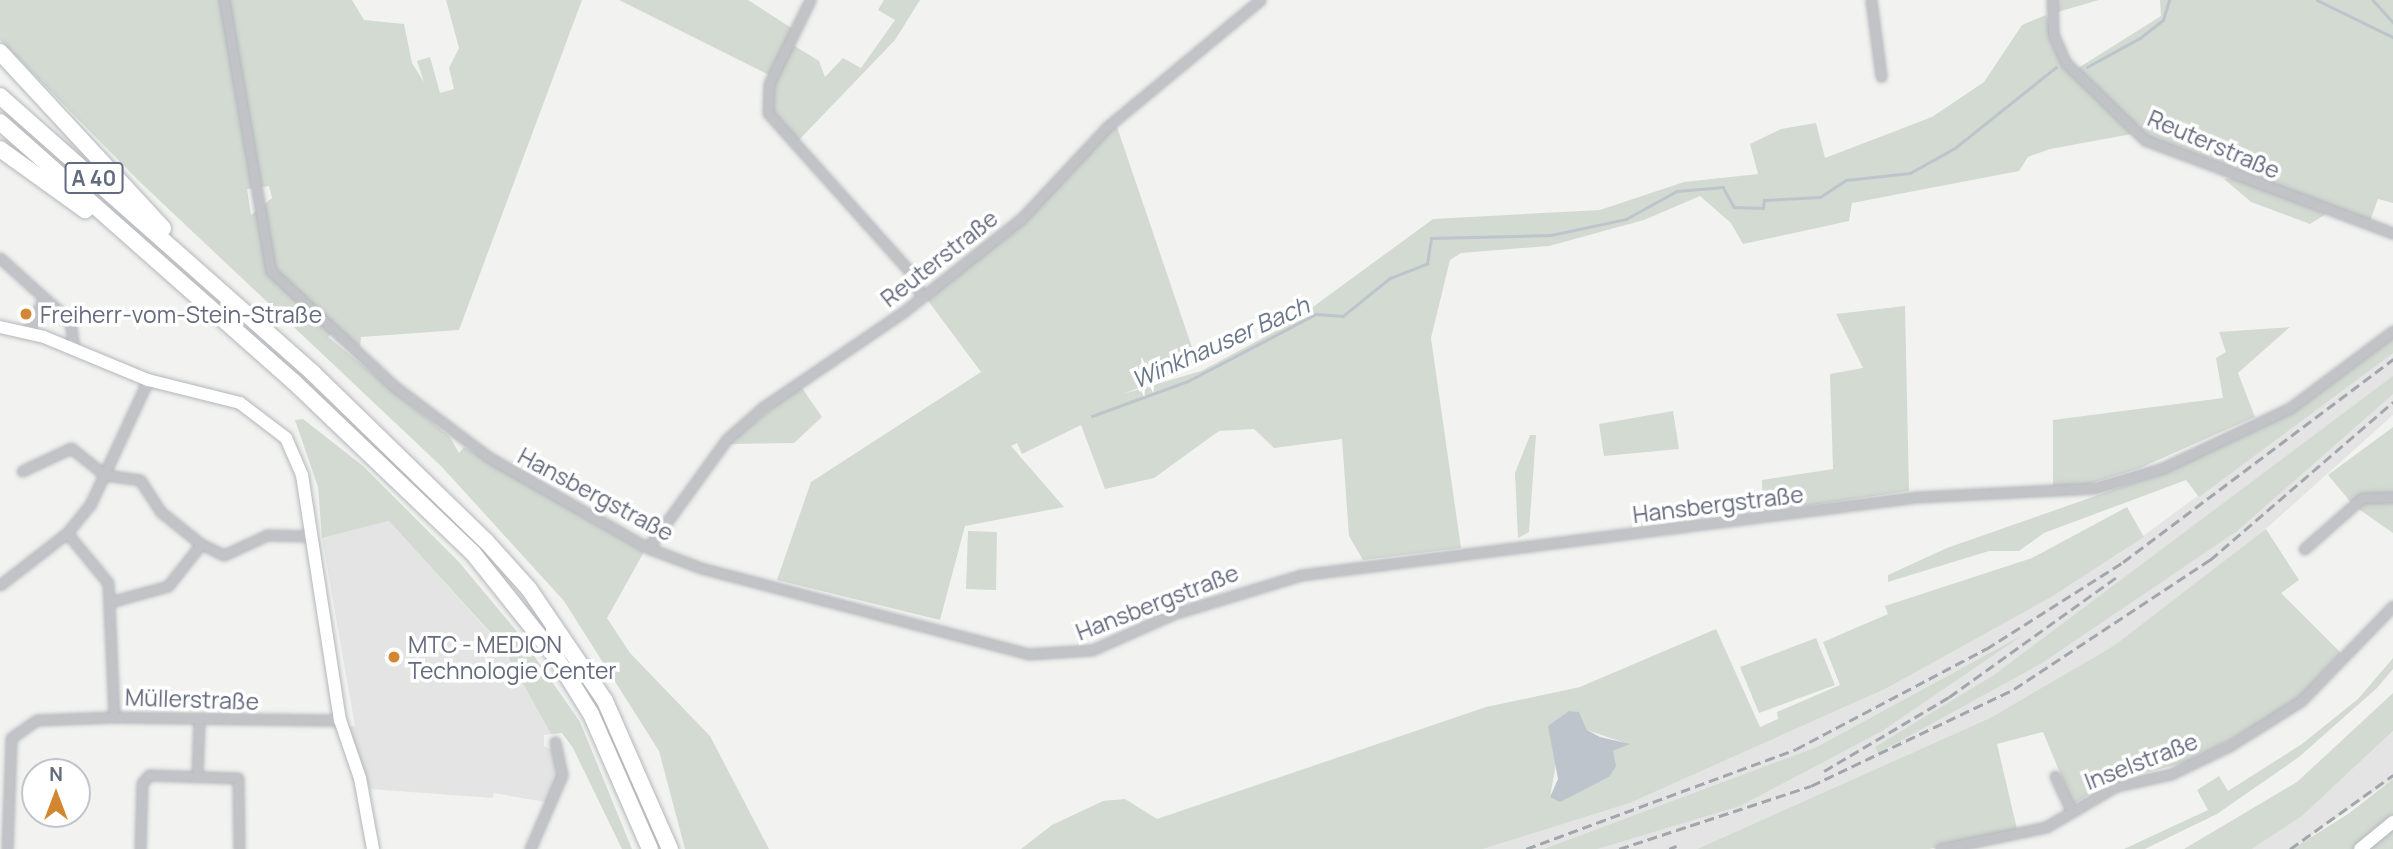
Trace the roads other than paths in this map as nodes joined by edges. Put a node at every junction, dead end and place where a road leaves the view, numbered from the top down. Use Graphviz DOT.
graph roads {
  1 [pos="223,0"];
  2 [pos="810,0"];
  3 [pos="1260,0"];
  4 [pos="1871,0"];
  5 [pos="2052,0"];
  6 [pos="0,52"];
  7 [pos="1881,76"];
  8 [pos="0,96"];
  9 [pos="0,122"];
  10 [pos="0,149"];
  11 [pos="2393,233"];
  12 [pos="147,253"];
  13 [pos="0,258"];
  14 [pos="188,260"];
  15 [pos="920,296"];
  16 [pos="44,298"];
  17 [pos="0,327"];
  18 [pos="2393,331"];
  19 [pos="27,333"];
  20 [pos="74,349"];
  21 [pos="148,380"];
  22 [pos="22,471"];
  23 [pos="104,475"];
  24 [pos="2393,497"];
  25 [pos="67,533"];
  26 [pos="312,536"];
  27 [pos="201,544"];
  28 [pos="648,548"];
  29 [pos="2304,549"];
  30 [pos="0,585"];
  31 [pos="113,601"];
  32 [pos="2393,606"];
  33 [pos="114,718"];
  34 [pos="198,720"];
  35 [pos="340,720"];
  36 [pos="555,742"];
  37 [pos="197,775"];
  38 [pos="2055,776"];
  39 [pos="2071,811"];
  40 [pos="2393,822"];
  41 [pos="5,845"];
  42 [pos="140,849"];
  43 [pos="239,849"];
  44 [pos="373,849"];
  45 [pos="530,849"];
  46 [pos="650,849"];
  47 [pos="670,849"];
  48 [pos="1940,849"];
  49 [pos="2360,849"];
  1 -- 28 [label="street, Hansbergstraße"];
  2 -- 15 [label="street"];
  3 -- 15 [label="street, Reuterstraße"];
  4 -- 7 [label="street"];
  5 -- 11 [label="street, Reuterstraße"];
  6 -- 14 [label="highway"];
  8 -- 14 [label="highway, A 40"];
  9 -- 12 [label="highway, A 40"];
  10 -- 12 [label="highway"];
  12 -- 46 [label="highway, A 40"];
  13 -- 16 [label="street"];
  14 -- 47 [label="highway, A 40"];
  15 -- 28 [label="street, Reuterstraße"];
  16 -- 19 [label="street"];
  16 -- 20 [label="street"];
  17 -- 19 [label="street"];
  18 -- 28 [label="street, Hansbergstraße"];
  19 -- 20 [label="street"];
  20 -- 21 [label="street"];
  21 -- 23 [label="street"];
  21 -- 26 [label="street"];
  22 -- 23 [label="street"];
  23 -- 25 [label="street"];
  23 -- 27 [label="street"];
  24 -- 29 [label="street"];
  25 -- 30 [label="street"];
  25 -- 31 [label="street, Müllerstraße"];
  26 -- 27 [label="street"];
  26 -- 35 [label="street"];
  27 -- 31 [label="street"];
  31 -- 33 [label="street, Müllerstraße"];
  32 -- 39 [label="street, Inselstraße"];
  33 -- 34 [label="street, Müllerstraße"];
  33 -- 41 [label="street"];
  34 -- 35 [label="street, Müllerstraße"];
  34 -- 37 [label="street"];
  35 -- 44 [label="street"];
  36 -- 45 [label="street"];
  37 -- 42 [label="street"];
  37 -- 43 [label="street"];
  38 -- 39 [label="street"];
  39 -- 48 [label="street, Inselstraße"];
  40 -- 49 [label="street"];
}
